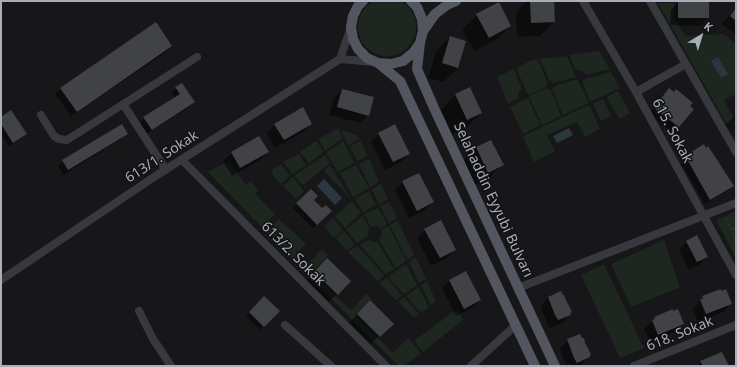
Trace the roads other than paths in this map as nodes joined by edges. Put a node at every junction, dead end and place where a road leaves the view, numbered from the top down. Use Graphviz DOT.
graph roads {
  1 [pos="351,1"];
  2 [pos="363,1"];
  3 [pos="411,1"];
  4 [pos="456,1"];
  5 [pos="583,1"];
  6 [pos="650,1"];
  7 [pos="353,16"];
  8 [pos="351,27"];
  9 [pos="423,31"];
  10 [pos="420,43"];
  11 [pos="196,57"];
  12 [pos="340,59"];
  13 [pos="378,63"];
  14 [pos="686,64"];
  15 [pos="636,92"];
  16 [pos="123,104"];
  17 [pos="41,114"];
  18 [pos="734,143"];
  19 [pos="736,152"];
  20 [pos="182,160"];
  21 [pos="166,170"];
  22 [pos="736,203"];
  23 [pos="703,216"];
  24 [pos="736,275"];
  25 [pos="1,280"];
  26 [pos="518,288"];
  27 [pos="139,311"];
  28 [pos="285,324"];
  29 [pos="516,325"];
  30 [pos="736,325"];
  31 [pos="170,366"];
  32 [pos="331,366"];
  33 [pos="386,366"];
  34 [pos="471,366"];
  35 [pos="535,366"];
  36 [pos="555,366"];
  37 [pos="634,366"];
  1 -- 7 [label="main road"];
  2 -- 7 [label="main road"];
  3 -- 9 [label="main road"];
  4 -- 9 [label="main road"];
  5 -- 15 [label="street, 615. Sokak"];
  6 -- 14 [label="street"];
  7 -- 8 [label="main road"];
  8 -- 12 [label="street"];
  8 -- 13 [label="main road"];
  9 -- 10 [label="main road, Selahaddin Eyyubi Bulvarı"];
  10 -- 13 [label="main road"];
  10 -- 26 [label="main road, Selahaddin Eyyubi Bulvarı"];
  11 -- 16 [label="street"];
  12 -- 13 [label="street"];
  12 -- 20 [label="street, 613/1. Sokak"];
  13 -- 29 [label="main road"];
  14 -- 15 [label="street"];
  14 -- 18 [label="street"];
  15 -- 23 [label="street, 615. Sokak"];
  16 -- 17 [label="street"];
  16 -- 21 [label="street"];
  18 -- 19 [label="street"];
  20 -- 21 [label="street, 613/1. Sokak"];
  20 -- 33 [label="street, 613/2. Sokak"];
  21 -- 25 [label="street, 613/1. Sokak"];
  22 -- 23 [label="street"];
  23 -- 24 [label="street, 615. Sokak"];
  23 -- 26 [label="street"];
  26 -- 36 [label="main road, Selahaddin Eyyubi Bulvarı"];
  27 -- 31 [label="street"];
  28 -- 32 [label="street"];
  29 -- 34 [label="street"];
  29 -- 35 [label="main road"];
  30 -- 37 [label="street, 618. Sokak"];
}
